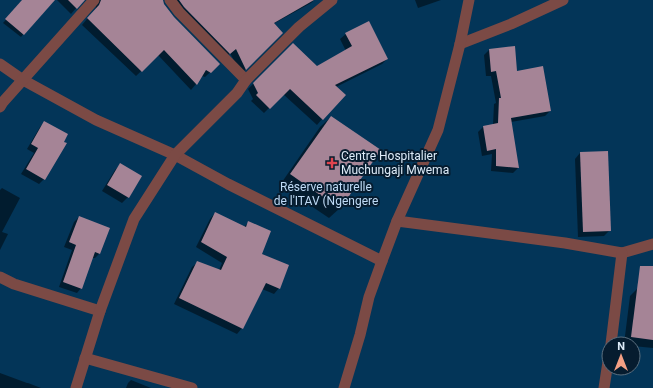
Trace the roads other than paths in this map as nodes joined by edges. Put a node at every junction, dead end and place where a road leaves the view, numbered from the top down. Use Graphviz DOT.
graph roads {
  1 [pos="94,0"];
  2 [pos="170,0"];
  3 [pos="331,0"];
  4 [pos="469,0"];
  5 [pos="563,0"];
  6 [pos="460,44"];
  7 [pos="0,64"];
  8 [pos="23,80"];
  9 [pos="246,80"];
  10 [pos="0,107"];
  11 [pos="175,155"];
  12 [pos="397,221"];
  13 [pos="653,244"];
  14 [pos="622,252"];
  15 [pos="382,261"];
  16 [pos="0,277"];
  17 [pos="100,311"];
  18 [pos="612,336"];
  19 [pos="85,358"];
  20 [pos="606,376"];
  21 [pos="76,388"];
  22 [pos="192,388"];
  23 [pos="344,388"];
  24 [pos="604,388"];
  1 -- 8 [label="street"];
  2 -- 9 [label="street"];
  3 -- 9 [label="street"];
  4 -- 6 [label="street"];
  5 -- 6 [label="street"];
  6 -- 12 [label="street"];
  7 -- 8 [label="street"];
  8 -- 10 [label="street"];
  8 -- 11 [label="street"];
  9 -- 11 [label="street"];
  11 -- 15 [label="street"];
  11 -- 17 [label="street"];
  12 -- 14 [label="street"];
  12 -- 15 [label="street"];
  13 -- 14 [label="street"];
  14 -- 18 [label="street"];
  15 -- 23 [label="street"];
  16 -- 17 [label="street"];
  17 -- 19 [label="street"];
  19 -- 21 [label="street"];
  19 -- 22 [label="street"];
  20 -- 24 [label="street"];
}
